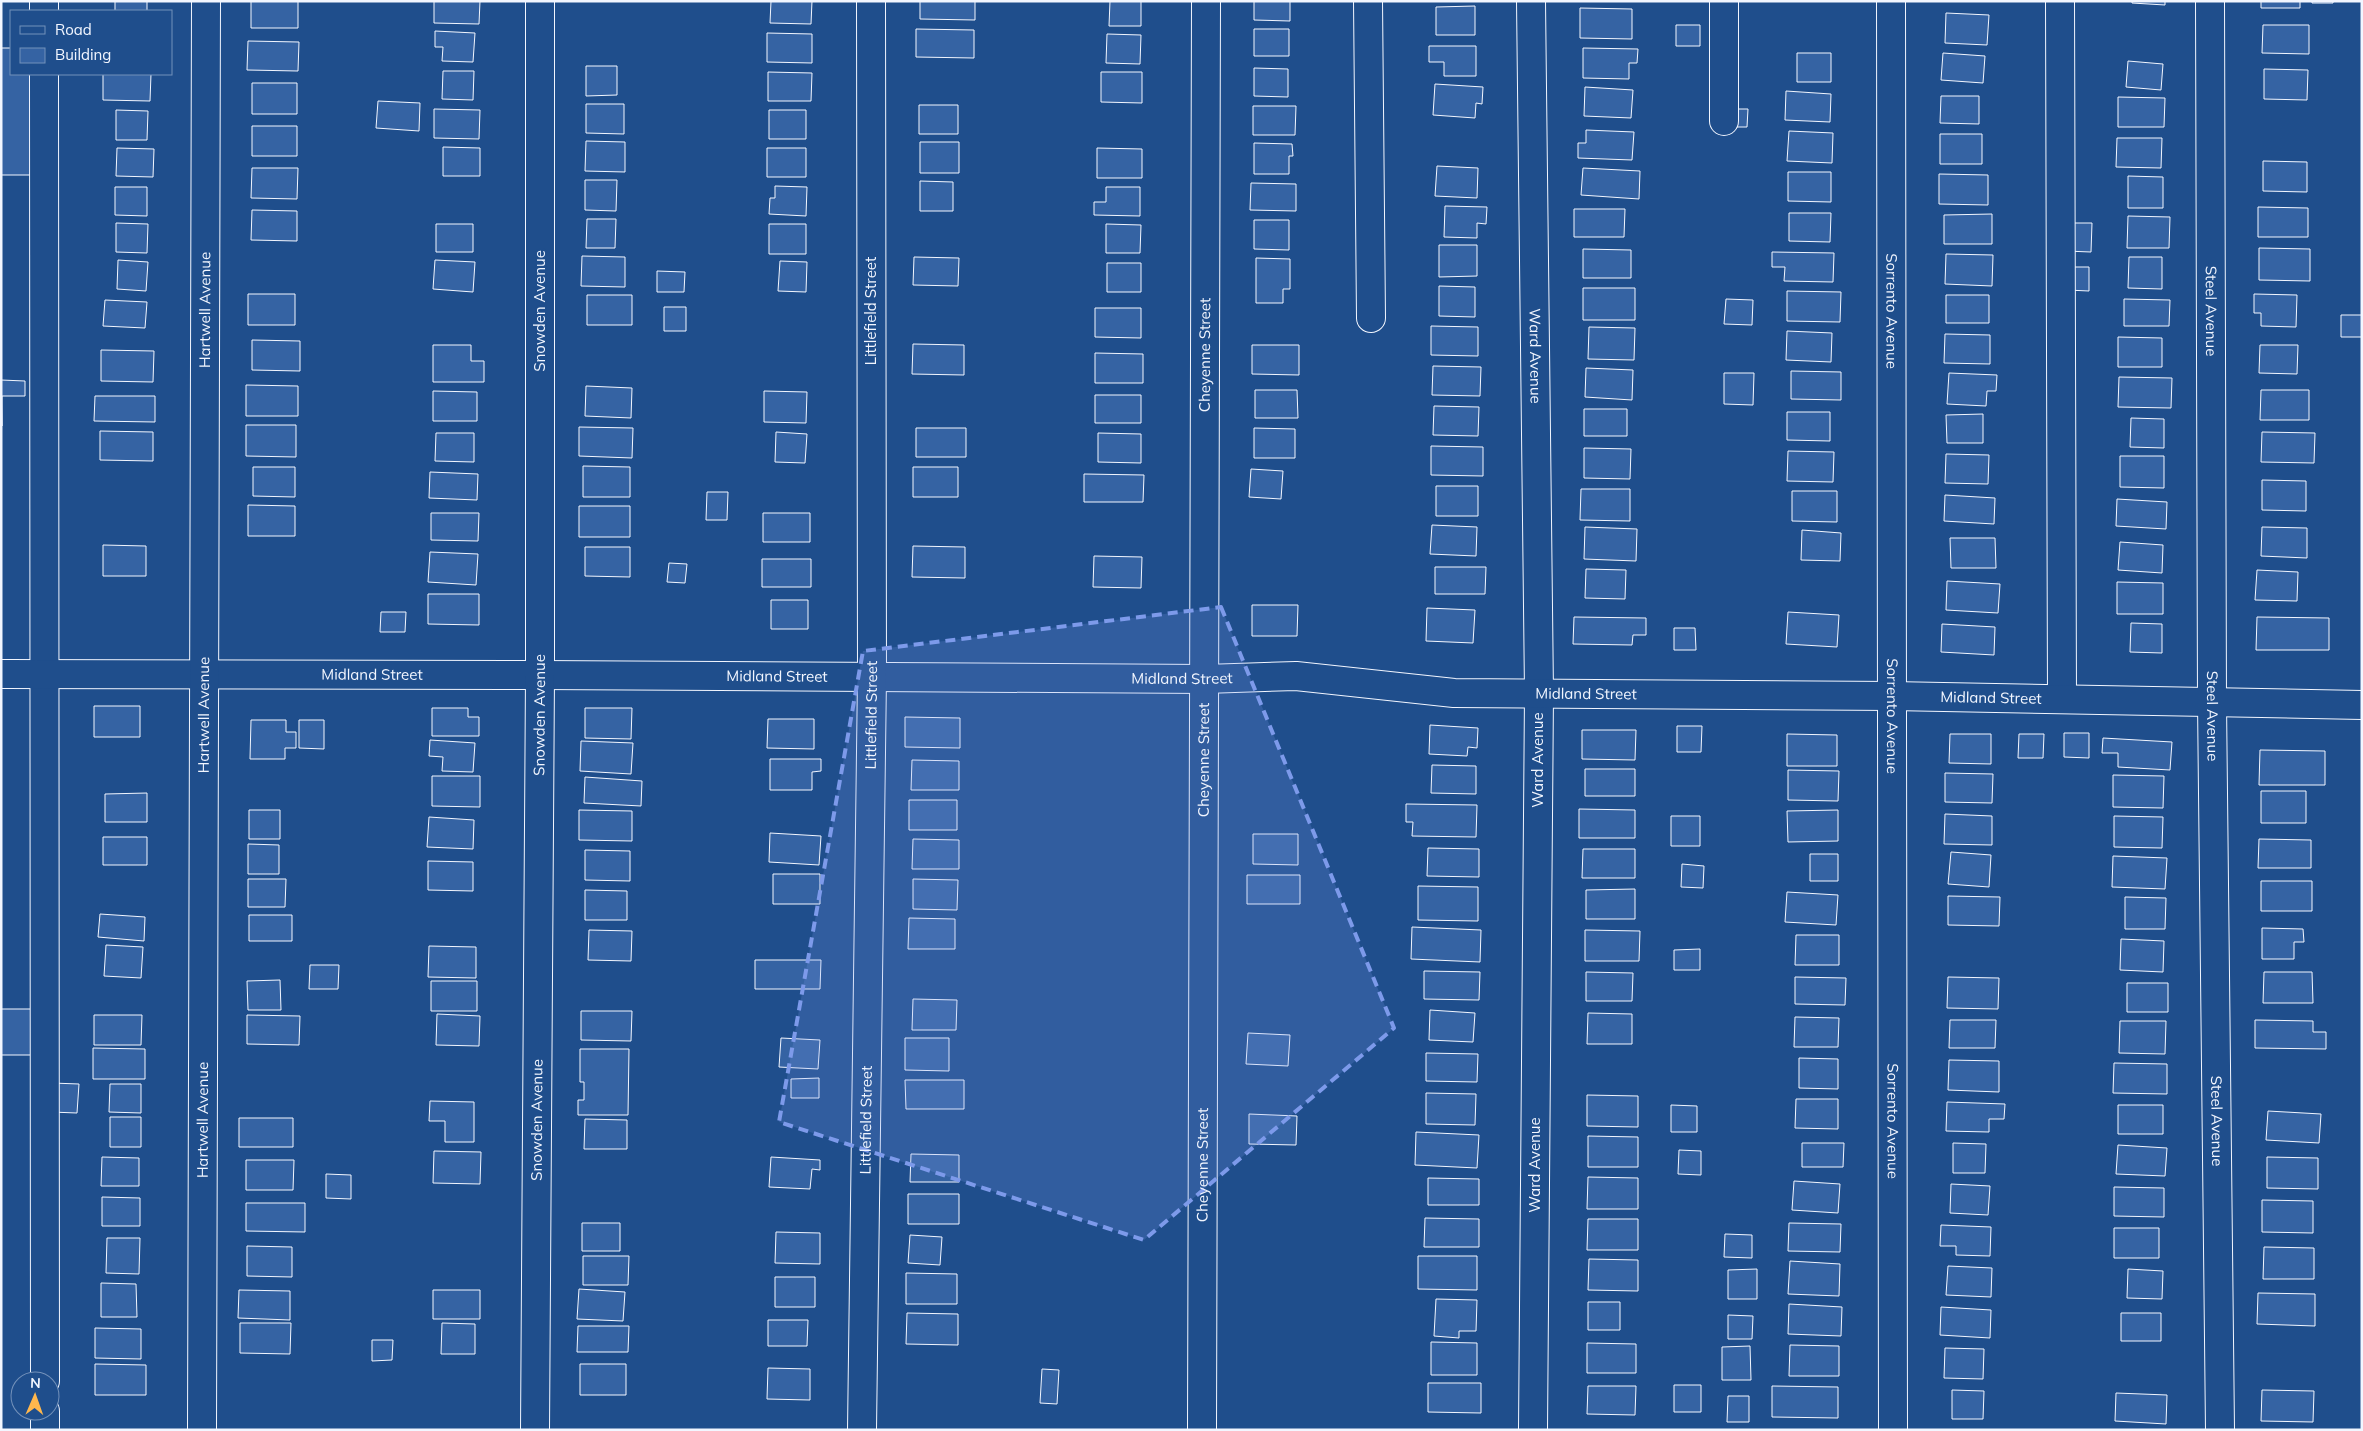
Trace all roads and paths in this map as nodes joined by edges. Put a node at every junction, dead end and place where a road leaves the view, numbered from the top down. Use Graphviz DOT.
graph roads {
  1 [pos="206,1"];
  2 [pos="540,1"];
  3 [pos="871,1"];
  4 [pos="1206,1"];
  5 [pos="1368,1"];
  6 [pos="1530,1"];
  7 [pos="1724,1"];
  8 [pos="1891,1"];
  9 [pos="2060,1"];
  10 [pos="2210,1"];
  11 [pos="44,75"];
  12 [pos="1724,121"];
  13 [pos="1371,318"];
  14 [pos="1,674"];
  15 [pos="45,674"];
  16 [pos="205,675"];
  17 [pos="540,675"];
  18 [pos="872,677"];
  19 [pos="1205,679"];
  20 [pos="1539,693"];
  21 [pos="1892,696"];
  22 [pos="2062,700"];
  23 [pos="2212,702"];
  24 [pos="2362,705"];
  25 [pos="45,1371"];
  26 [pos="202,1430"];
  27 [pos="536,1430"];
  28 [pos="862,1430"];
  29 [pos="1202,1430"];
  30 [pos="1533,1430"];
  31 [pos="1894,1430"];
  32 [pos="2220,1430"];
  1 -- 16 [label="street, Hartwell Avenue"];
  2 -- 17 [label="street, Snowden Avenue"];
  3 -- 18 [label="street, Littlefield Street"];
  4 -- 19 [label="street, Cheyenne Street"];
  5 -- 13 [label="street"];
  6 -- 20 [label="street, Ward Avenue"];
  7 -- 12 [label="street"];
  8 -- 21 [label="street, Sorrento Avenue"];
  9 -- 22 [label="street"];
  10 -- 23 [label="street, Steel Avenue"];
  11 -- 15 [label="street"];
  14 -- 15 [label="street, Midland Street"];
  15 -- 16 [label="street, Midland Street"];
  15 -- 25 [label="street"];
  16 -- 17 [label="street, Midland Street"];
  16 -- 26 [label="street, Hartwell Avenue"];
  17 -- 18 [label="street, Midland Street"];
  17 -- 27 [label="street, Snowden Avenue"];
  18 -- 19 [label="street, Midland Street"];
  18 -- 28 [label="street, Littlefield Street"];
  19 -- 20 [label="street, Midland Street"];
  19 -- 29 [label="street, Cheyenne Street"];
  20 -- 21 [label="street, Midland Street"];
  20 -- 30 [label="street, Ward Avenue"];
  21 -- 22 [label="street, Midland Street"];
  21 -- 31 [label="street, Sorrento Avenue"];
  22 -- 23 [label="street, Midland Street"];
  23 -- 24 [label="street, Midland Street"];
  23 -- 32 [label="street, Steel Avenue"];
}
